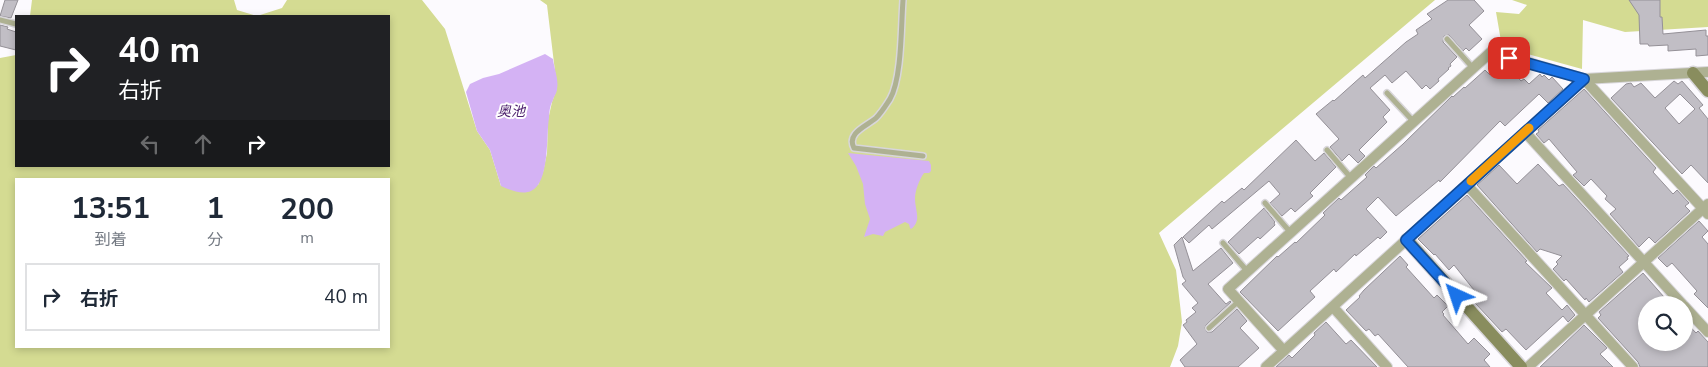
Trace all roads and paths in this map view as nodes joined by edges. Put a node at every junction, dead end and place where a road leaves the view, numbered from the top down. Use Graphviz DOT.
graph roads {
  1 [pos="903,0"];
  2 [pos="0,20"];
  3 [pos="15,24"];
  4 [pos="1446,39"];
  5 [pos="1473,68"];
  6 [pos="1708,72"];
  7 [pos="1693,73"];
  8 [pos="1584,79"];
  9 [pos="1708,91"];
  10 [pos="1387,93"];
  11 [pos="1414,122"];
  12 [pos="1525,132"];
  13 [pos="1327,150"];
  14 [pos="923,156"];
  15 [pos="1351,178"];
  16 [pos="1467,185"];
  17 [pos="1265,203"];
  18 [pos="1706,209"];
  19 [pos="1291,233"];
  20 [pos="1406,240"];
  21 [pos="1223,243"];
  22 [pos="1644,262"];
  23 [pos="1248,272"];
  24 [pos="1676,296"];
  25 [pos="1239,301"];
  26 [pos="1333,307"];
  27 [pos="1585,314"];
  28 [pos="1693,315"];
  29 [pos="1209,328"];
  30 [pos="1708,332"];
  31 [pos="1284,351"];
  32 [pos="1266,367"];
  33 [pos="1387,367"];
  34 [pos="1521,367"];
  35 [pos="1528,367"];
  36 [pos="1633,367"];
  1 -- 14 [label="lane"];
  2 -- 3 [label="lane"];
  4 -- 5 [label="lane"];
  5 -- 8 [label="street"];
  5 -- 11 [label="street"];
  6 -- 7 [label="street"];
  7 -- 8 [label="street"];
  7 -- 9 [label="street"];
  8 -- 12 [label="street"];
  8 -- 18 [label="street"];
  10 -- 11 [label="lane"];
  11 -- 15 [label="street"];
  12 -- 16 [label="street"];
  12 -- 22 [label="street"];
  13 -- 15 [label="lane"];
  15 -- 19 [label="street"];
  16 -- 20 [label="street"];
  16 -- 27 [label="street"];
  17 -- 19 [label="lane"];
  18 -- 22 [label="street"];
  19 -- 23 [label="street"];
  20 -- 26 [label="street"];
  20 -- 34 [label="street"];
  21 -- 23 [label="lane"];
  22 -- 24 [label="street"];
  22 -- 27 [label="street"];
  23 -- 25 [label="street"];
  25 -- 29 [label="lane"];
  25 -- 31 [label="street"];
  26 -- 31 [label="street"];
  26 -- 33 [label="street"];
  27 -- 35 [label="street"];
  27 -- 36 [label="street"];
  28 -- 30 [label="street"];
  31 -- 32 [label="street"];
}
